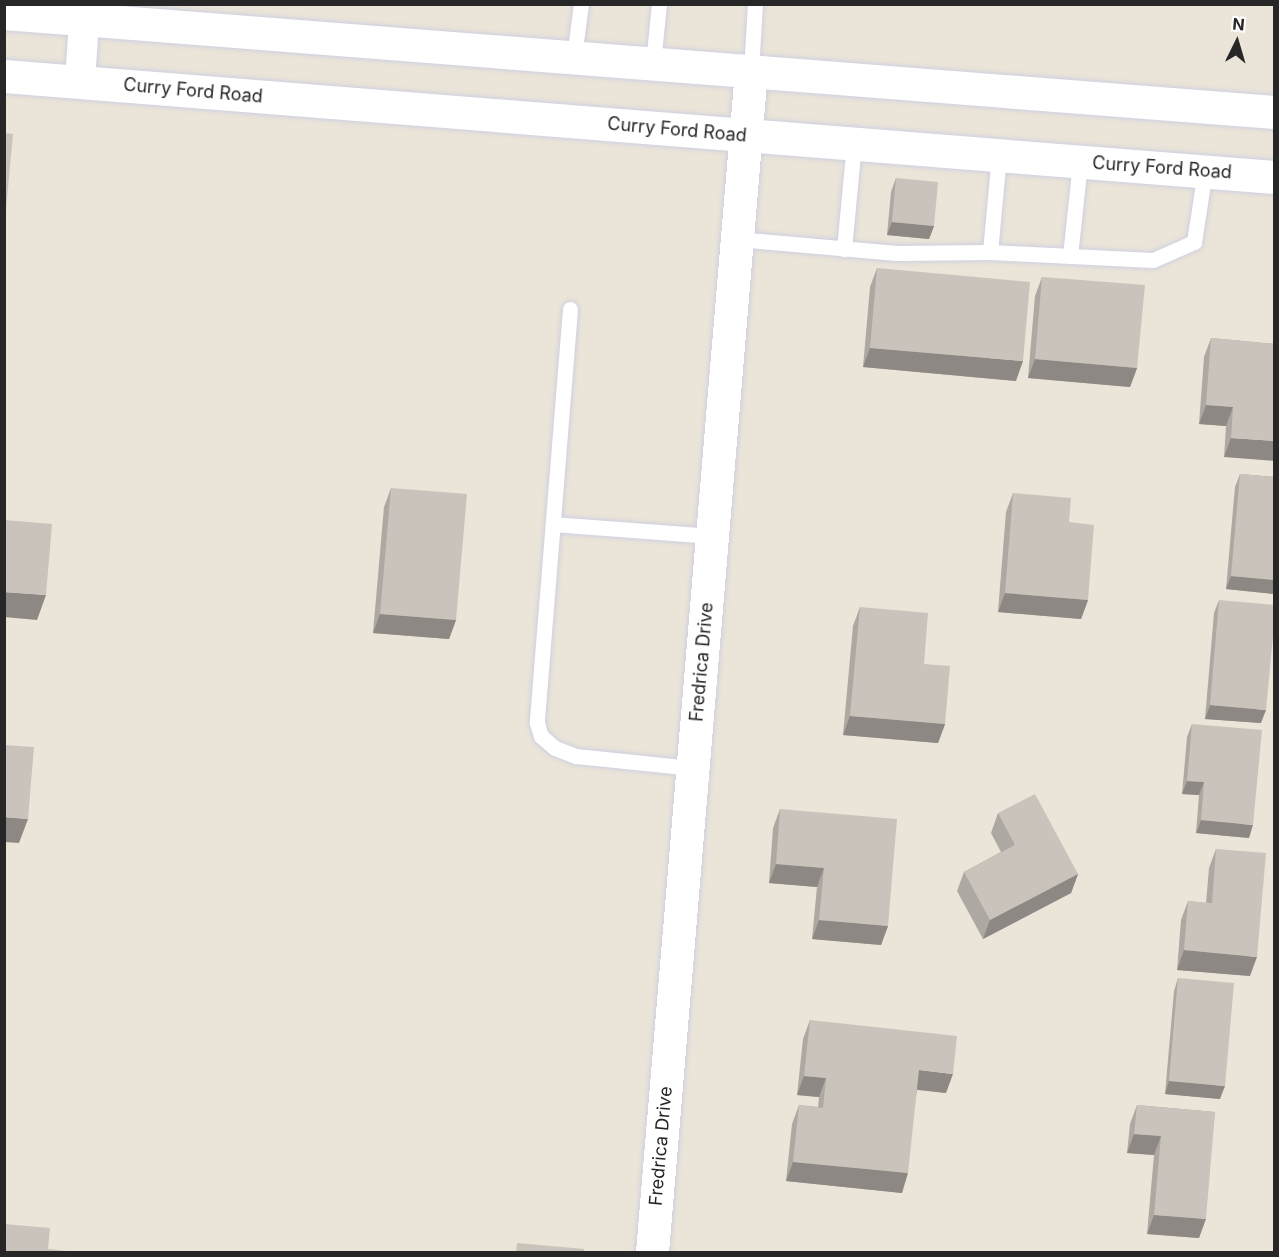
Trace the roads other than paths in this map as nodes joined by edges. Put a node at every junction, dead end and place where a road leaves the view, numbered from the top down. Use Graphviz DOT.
graph roads {
  1 [pos="581,4"];
  2 [pos="659,4"];
  3 [pos="755,4"];
  4 [pos="84,12"];
  5 [pos="4,14"];
  6 [pos="574,57"];
  7 [pos="652,63"];
  8 [pos="751,70"];
  9 [pos="4,76"];
  10 [pos="80,82"];
  11 [pos="1275,112"];
  12 [pos="746,135"];
  13 [pos="854,144"];
  14 [pos="999,155"];
  15 [pos="1080,162"];
  16 [pos="1205,171"];
  17 [pos="1275,177"];
  18 [pos="737,239"];
  19 [pos="844,249"];
  20 [pos="990,252"];
  21 [pos="1070,256"];
  22 [pos="570,309"];
  23 [pos="553,524"];
  24 [pos="712,536"];
  25 [pos="693,768"];
  26 [pos="652,1252"];
  1 -- 6 [label="lane"];
  2 -- 7 [label="lane"];
  3 -- 8 [label="lane"];
  4 -- 5 [label="main road"];
  4 -- 6 [label="main road"];
  4 -- 10 [label="street"];
  6 -- 7 [label="main road"];
  7 -- 8 [label="main road"];
  8 -- 11 [label="main road"];
  8 -- 12 [label="main road, Fredrica Drive"];
  9 -- 10 [label="main road, Curry Ford Road"];
  10 -- 12 [label="main road, Curry Ford Road"];
  12 -- 13 [label="main road, Curry Ford Road"];
  12 -- 18 [label="main road, Fredrica Drive"];
  13 -- 14 [label="main road, Curry Ford Road"];
  13 -- 19 [label="lane"];
  14 -- 15 [label="main road, Curry Ford Road"];
  14 -- 20 [label="lane"];
  15 -- 16 [label="main road, Curry Ford Road"];
  15 -- 21 [label="lane"];
  16 -- 17 [label="main road, Curry Ford Road"];
  16 -- 21 [label="lane"];
  18 -- 19 [label="lane"];
  18 -- 24 [label="main road, Fredrica Drive"];
  19 -- 20 [label="lane"];
  20 -- 21 [label="lane"];
  22 -- 23 [label="lane"];
  23 -- 24 [label="lane"];
  23 -- 25 [label="lane"];
  24 -- 25 [label="main road, Fredrica Drive"];
  25 -- 26 [label="main road, Fredrica Drive"];
}
